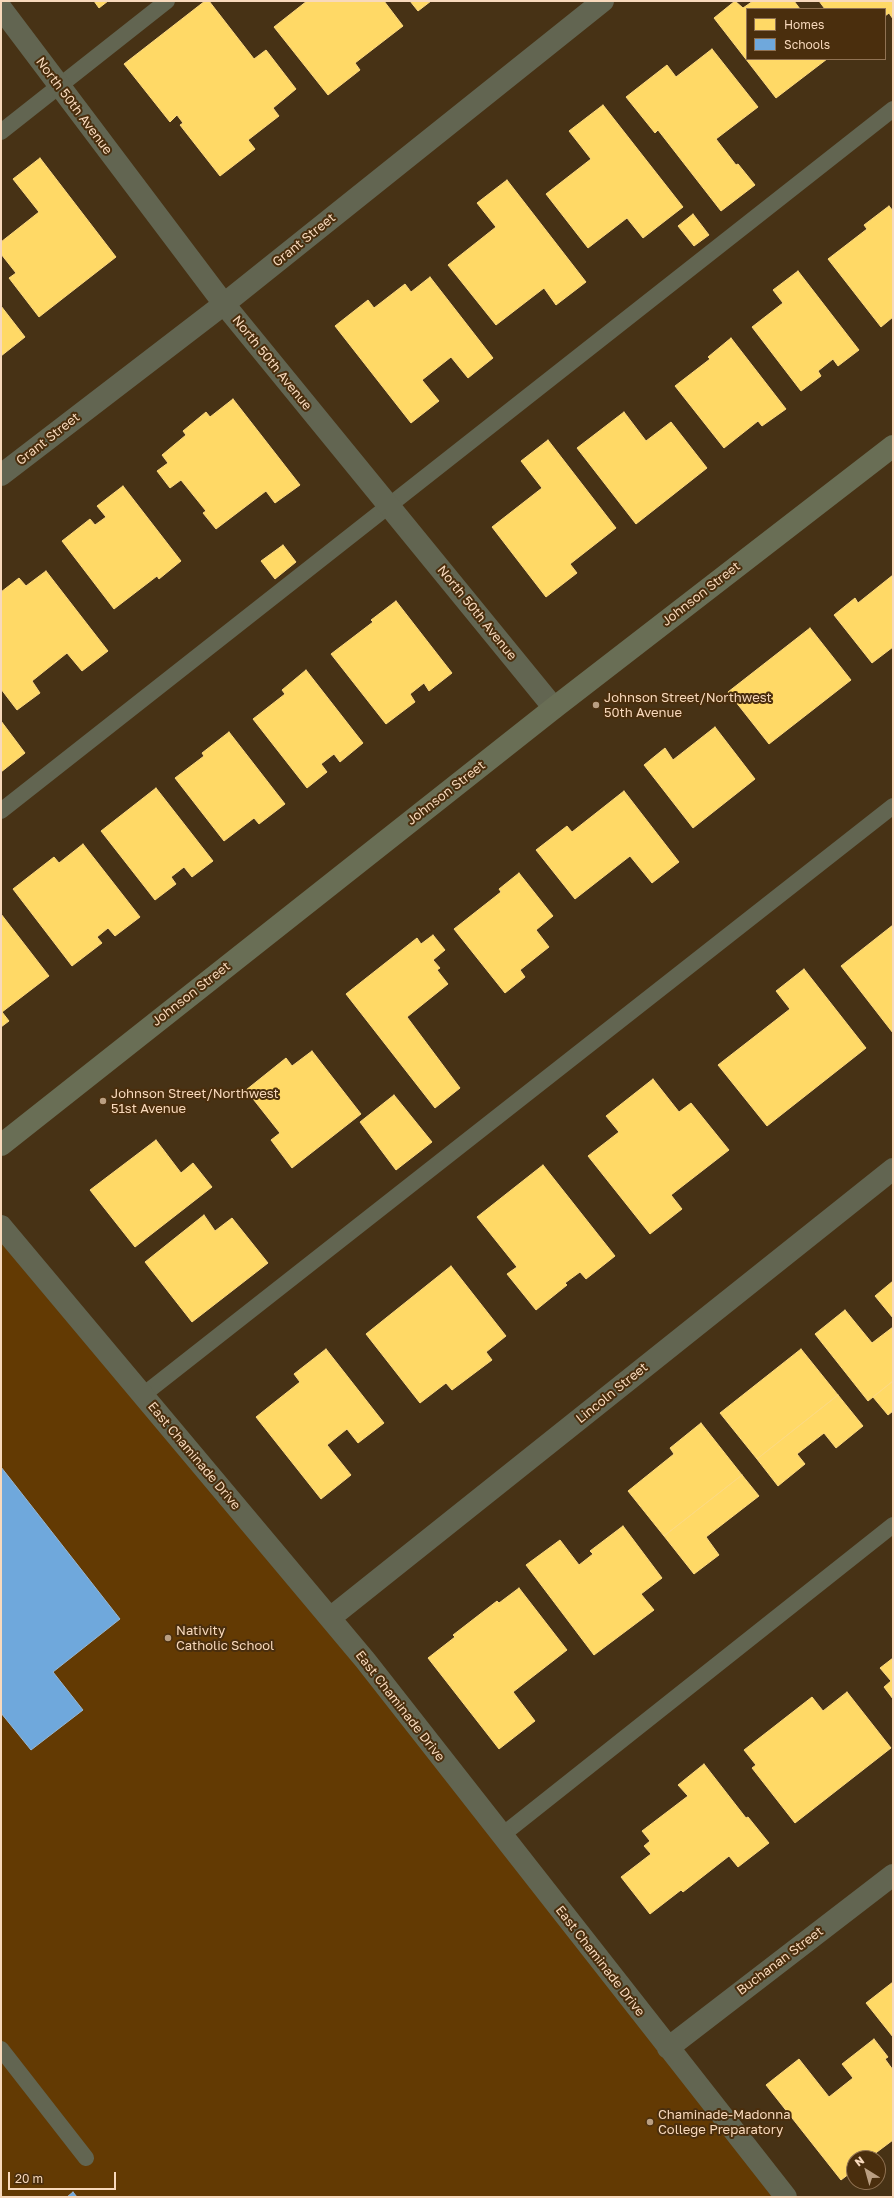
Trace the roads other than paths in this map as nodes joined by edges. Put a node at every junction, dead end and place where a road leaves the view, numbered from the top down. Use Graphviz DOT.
graph roads {
  1 [pos="167,1"];
  2 [pos="603,1"];
  3 [pos="1,8"];
  4 [pos="60,86"];
  5 [pos="893,109"];
  6 [pos="1,132"];
  7 [pos="224,304"];
  8 [pos="893,446"];
  9 [pos="1,475"];
  10 [pos="389,506"];
  11 [pos="554,708"];
  12 [pos="893,806"];
  13 [pos="1,811"];
  14 [pos="1,1145"];
  15 [pos="893,1169"];
  16 [pos="1,1226"];
  17 [pos="143,1395"];
  18 [pos="893,1525"];
  19 [pos="330,1618"];
  20 [pos="501,1836"];
  21 [pos="893,1875"];
  22 [pos="668,2048"];
  23 [pos="1,2049"];
  24 [pos="86,2158"];
  25 [pos="786,2197"];
  1 -- 4 [label="lane"];
  2 -- 7 [label="street, Grant Street"];
  3 -- 4 [label="street, North 50th Avenue"];
  4 -- 6 [label="lane"];
  4 -- 7 [label="street, North 50th Avenue"];
  5 -- 10 [label="lane"];
  7 -- 9 [label="street, Grant Street"];
  7 -- 10 [label="street, North 50th Avenue"];
  8 -- 11 [label="street, Johnson Street"];
  10 -- 11 [label="street, North 50th Avenue"];
  10 -- 13 [label="lane"];
  11 -- 14 [label="street, Johnson Street"];
  12 -- 17 [label="lane"];
  15 -- 19 [label="street, Lincoln Street"];
  16 -- 17 [label="street, East Chaminade Drive"];
  17 -- 19 [label="street, East Chaminade Drive"];
  18 -- 20 [label="lane"];
  19 -- 20 [label="street, East Chaminade Drive"];
  20 -- 22 [label="street, East Chaminade Drive"];
  21 -- 22 [label="street, Buchanan Street"];
  22 -- 25 [label="street, East Chaminade Drive"];
  23 -- 24 [label="lane"];
}
